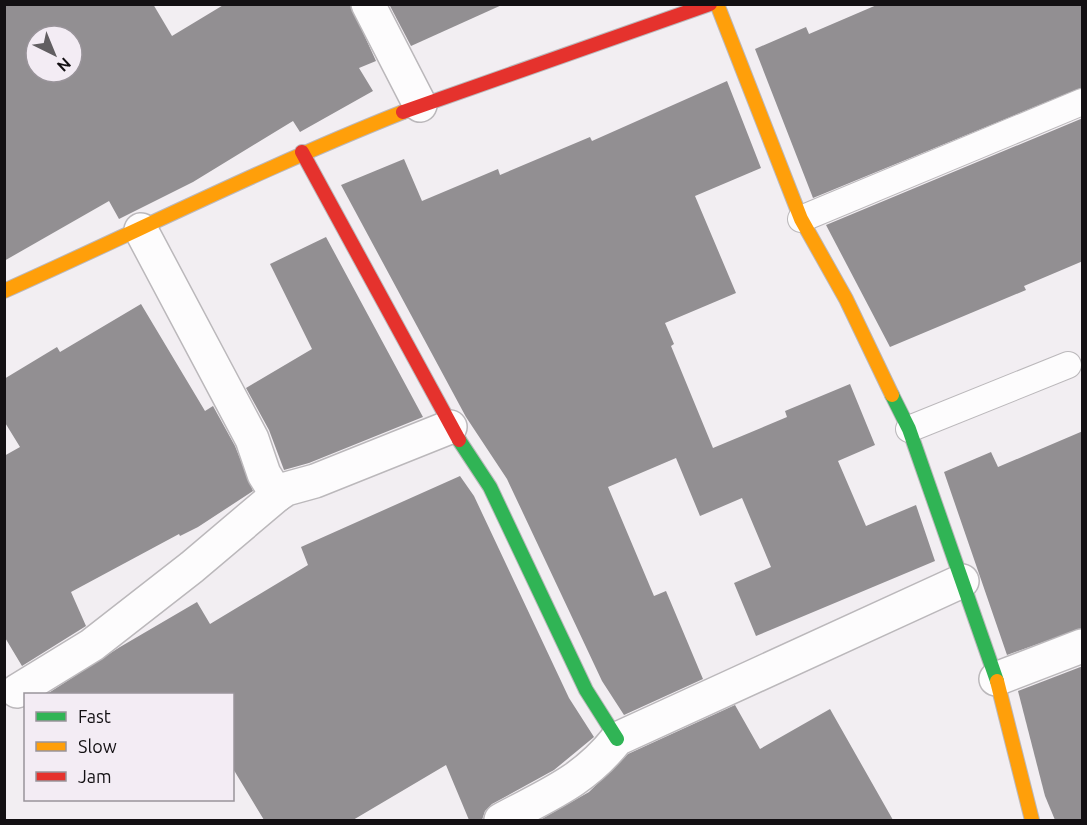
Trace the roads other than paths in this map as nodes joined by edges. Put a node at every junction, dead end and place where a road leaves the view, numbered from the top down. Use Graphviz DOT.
graph roads {
  1 [pos="368,4"];
  2 [pos="710,4"];
  3 [pos="717,4"];
  4 [pos="676,10"];
  5 [pos="1083,102"];
  6 [pos="420,105"];
  7 [pos="302,152"];
  8 [pos="801,219"];
  9 [pos="141,230"];
  10 [pos="4,291"];
  11 [pos="1068,365"];
  12 [pos="450,427"];
  13 [pos="909,429"];
  14 [pos="277,495"];
  15 [pos="962,580"];
  16 [pos="1083,646"];
  17 [pos="996,679"];
  18 [pos="17,691"];
  19 [pos="617,740"];
  20 [pos="501,820"];
  21 [pos="1032,820"];
  1 -- 6 [label="street"];
  2 -- 4 [label="street"];
  3 -- 8 [label="street"];
  4 -- 6 [label="street"];
  5 -- 8 [label="lane"];
  6 -- 7 [label="street"];
  7 -- 9 [label="street"];
  7 -- 12 [label="street"];
  8 -- 13 [label="street"];
  9 -- 10 [label="street"];
  9 -- 14 [label="street"];
  11 -- 13 [label="lane"];
  12 -- 14 [label="street"];
  12 -- 19 [label="street"];
  13 -- 15 [label="street"];
  14 -- 18 [label="street"];
  15 -- 17 [label="street"];
  15 -- 19 [label="street"];
  16 -- 17 [label="street"];
  17 -- 21 [label="street"];
  19 -- 20 [label="street"];
}
